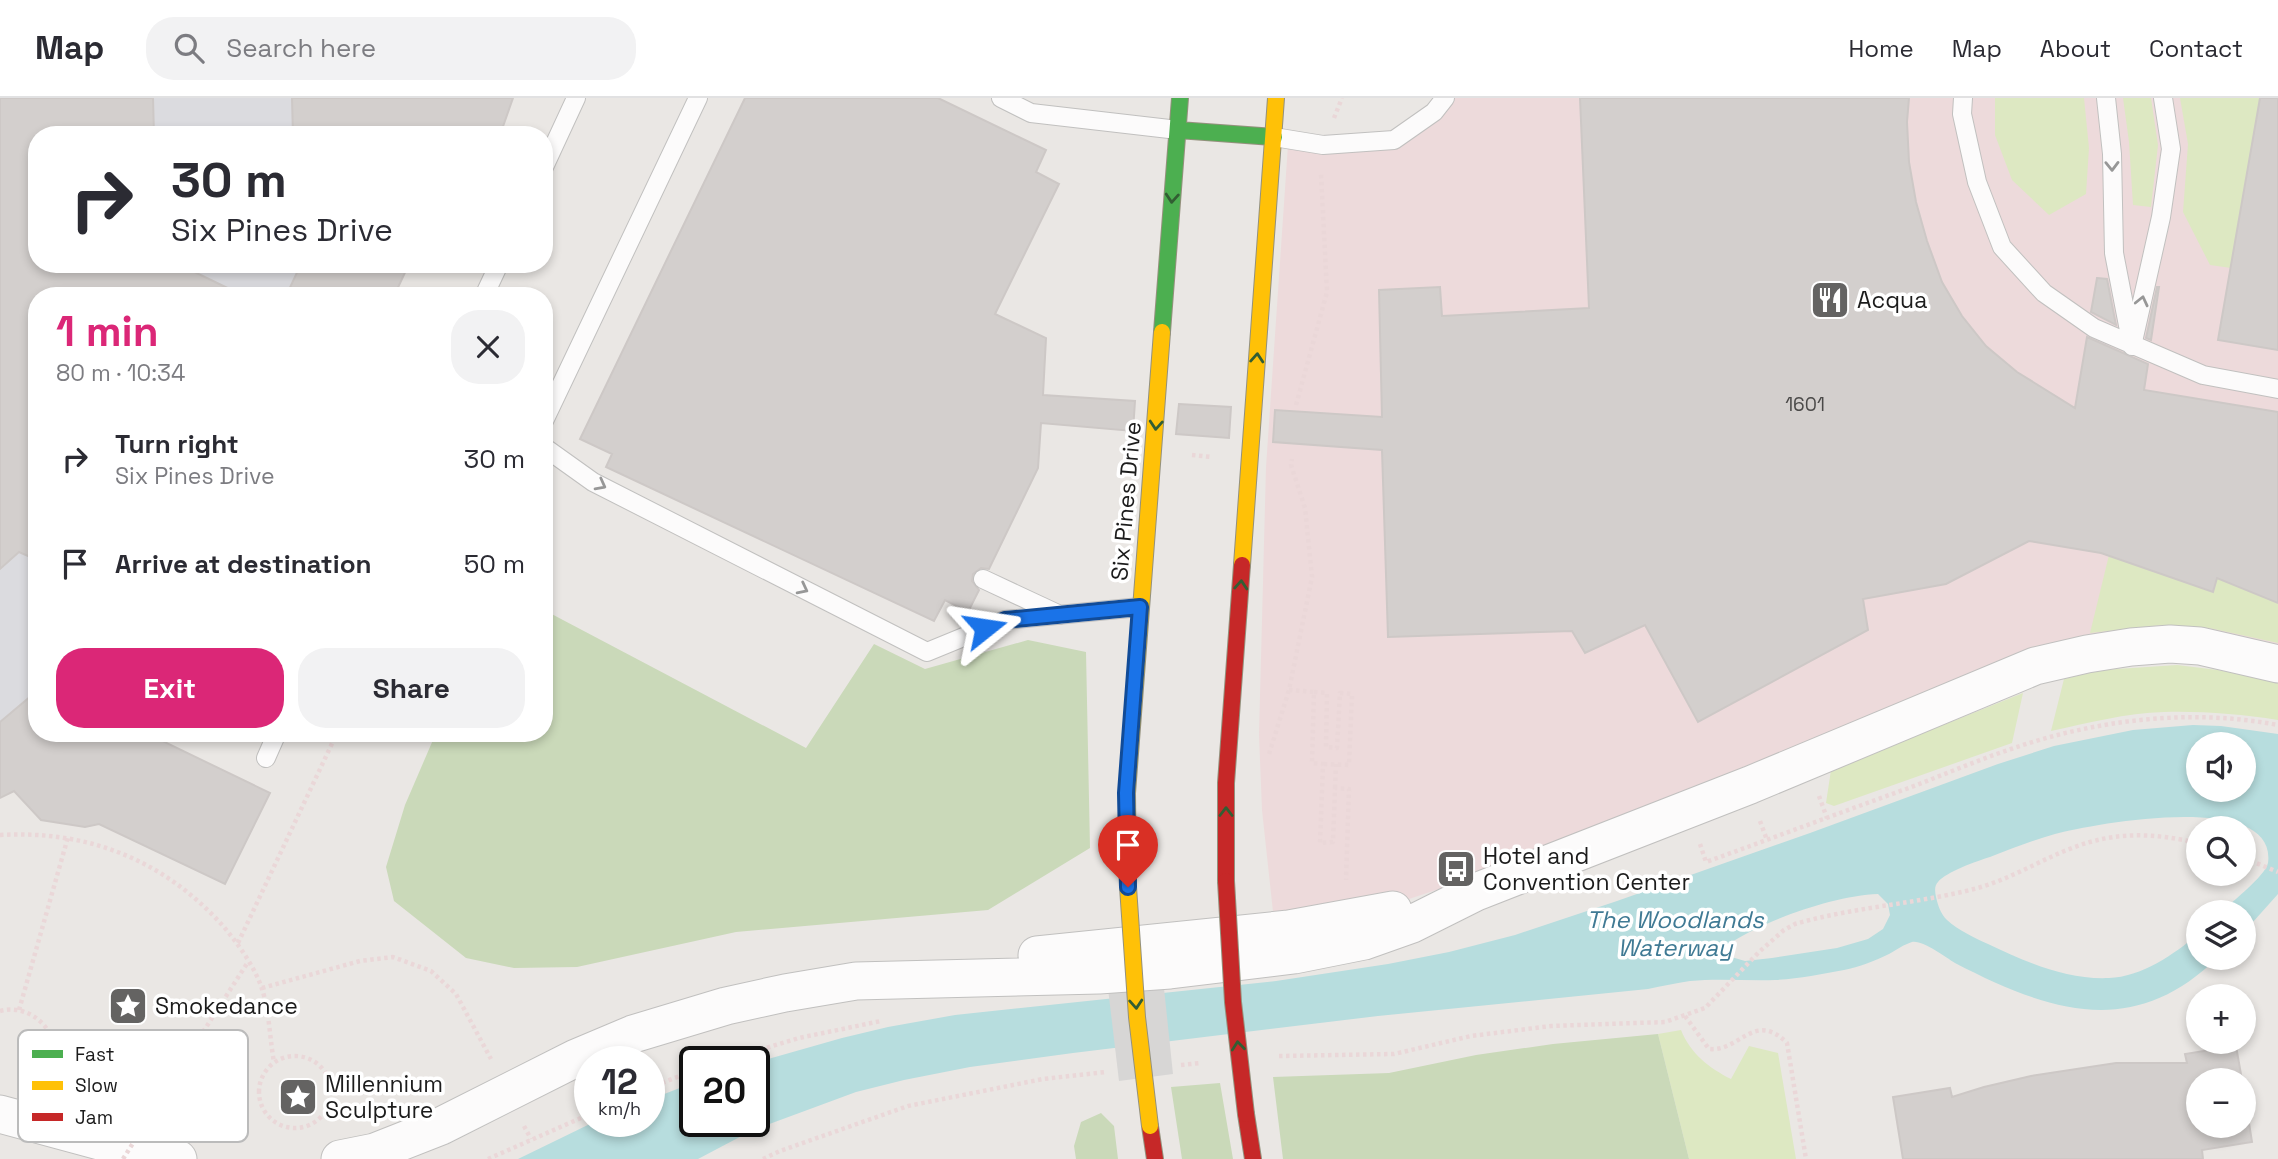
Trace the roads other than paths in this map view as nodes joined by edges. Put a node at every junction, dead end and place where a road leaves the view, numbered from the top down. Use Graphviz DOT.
graph roads {
  1 [pos="576,98"];
  2 [pos="698,98"];
  3 [pos="1001,98"];
  4 [pos="1180,98"];
  5 [pos="1276,98"];
  6 [pos="1445,98"];
  7 [pos="1964,98"];
  8 [pos="2106,98"];
  9 [pos="2163,98"];
  10 [pos="1178,130"];
  11 [pos="1274,137"];
  12 [pos="553,148"];
  13 [pos="2132,346"];
  14 [pos="2278,389"];
  15 [pos="553,402"];
  16 [pos="553,453"];
  17 [pos="984,579"];
  18 [pos="1140,607"];
  19 [pos="1060,615"];
  20 [pos="2278,664"];
  21 [pos="273,742"];
  22 [pos="266,758"];
  23 [pos="0,1114"];
  24 [pos="18,1119"];
  25 [pos="103,1142"];
  26 [pos="178,1159"];
  27 [pos="340,1159"];
  28 [pos="1155,1159"];
  29 [pos="1253,1159"];
  1 -- 12 [label="lane"];
  2 -- 15 [label="lane"];
  3 -- 10 [label="lane"];
  4 -- 10 [label="street, Six Pines Drive"];
  5 -- 11 [label="street"];
  6 -- 11 [label="lane"];
  7 -- 13 [label="lane"];
  8 -- 13 [label="lane, one-way"];
  13 -- 9 [label="lane, one-way"];
  10 -- 11 [label="street"];
  10 -- 18 [label="street, Six Pines Drive, one-way"];
  29 -- 11 [label="street, one-way, bridge"];
  13 -- 14 [label="lane"];
  16 -- 19 [label="lane, one-way"];
  17 -- 19 [label="lane"];
  18 -- 19 [label="lane"];
  18 -- 28 [label="street, Six Pines Drive, one-way, bridge"];
  20 -- 27 [label="street"];
  21 -- 22 [label="lane"];
  23 -- 24 [label="street"];
  25 -- 26 [label="street"];
}
